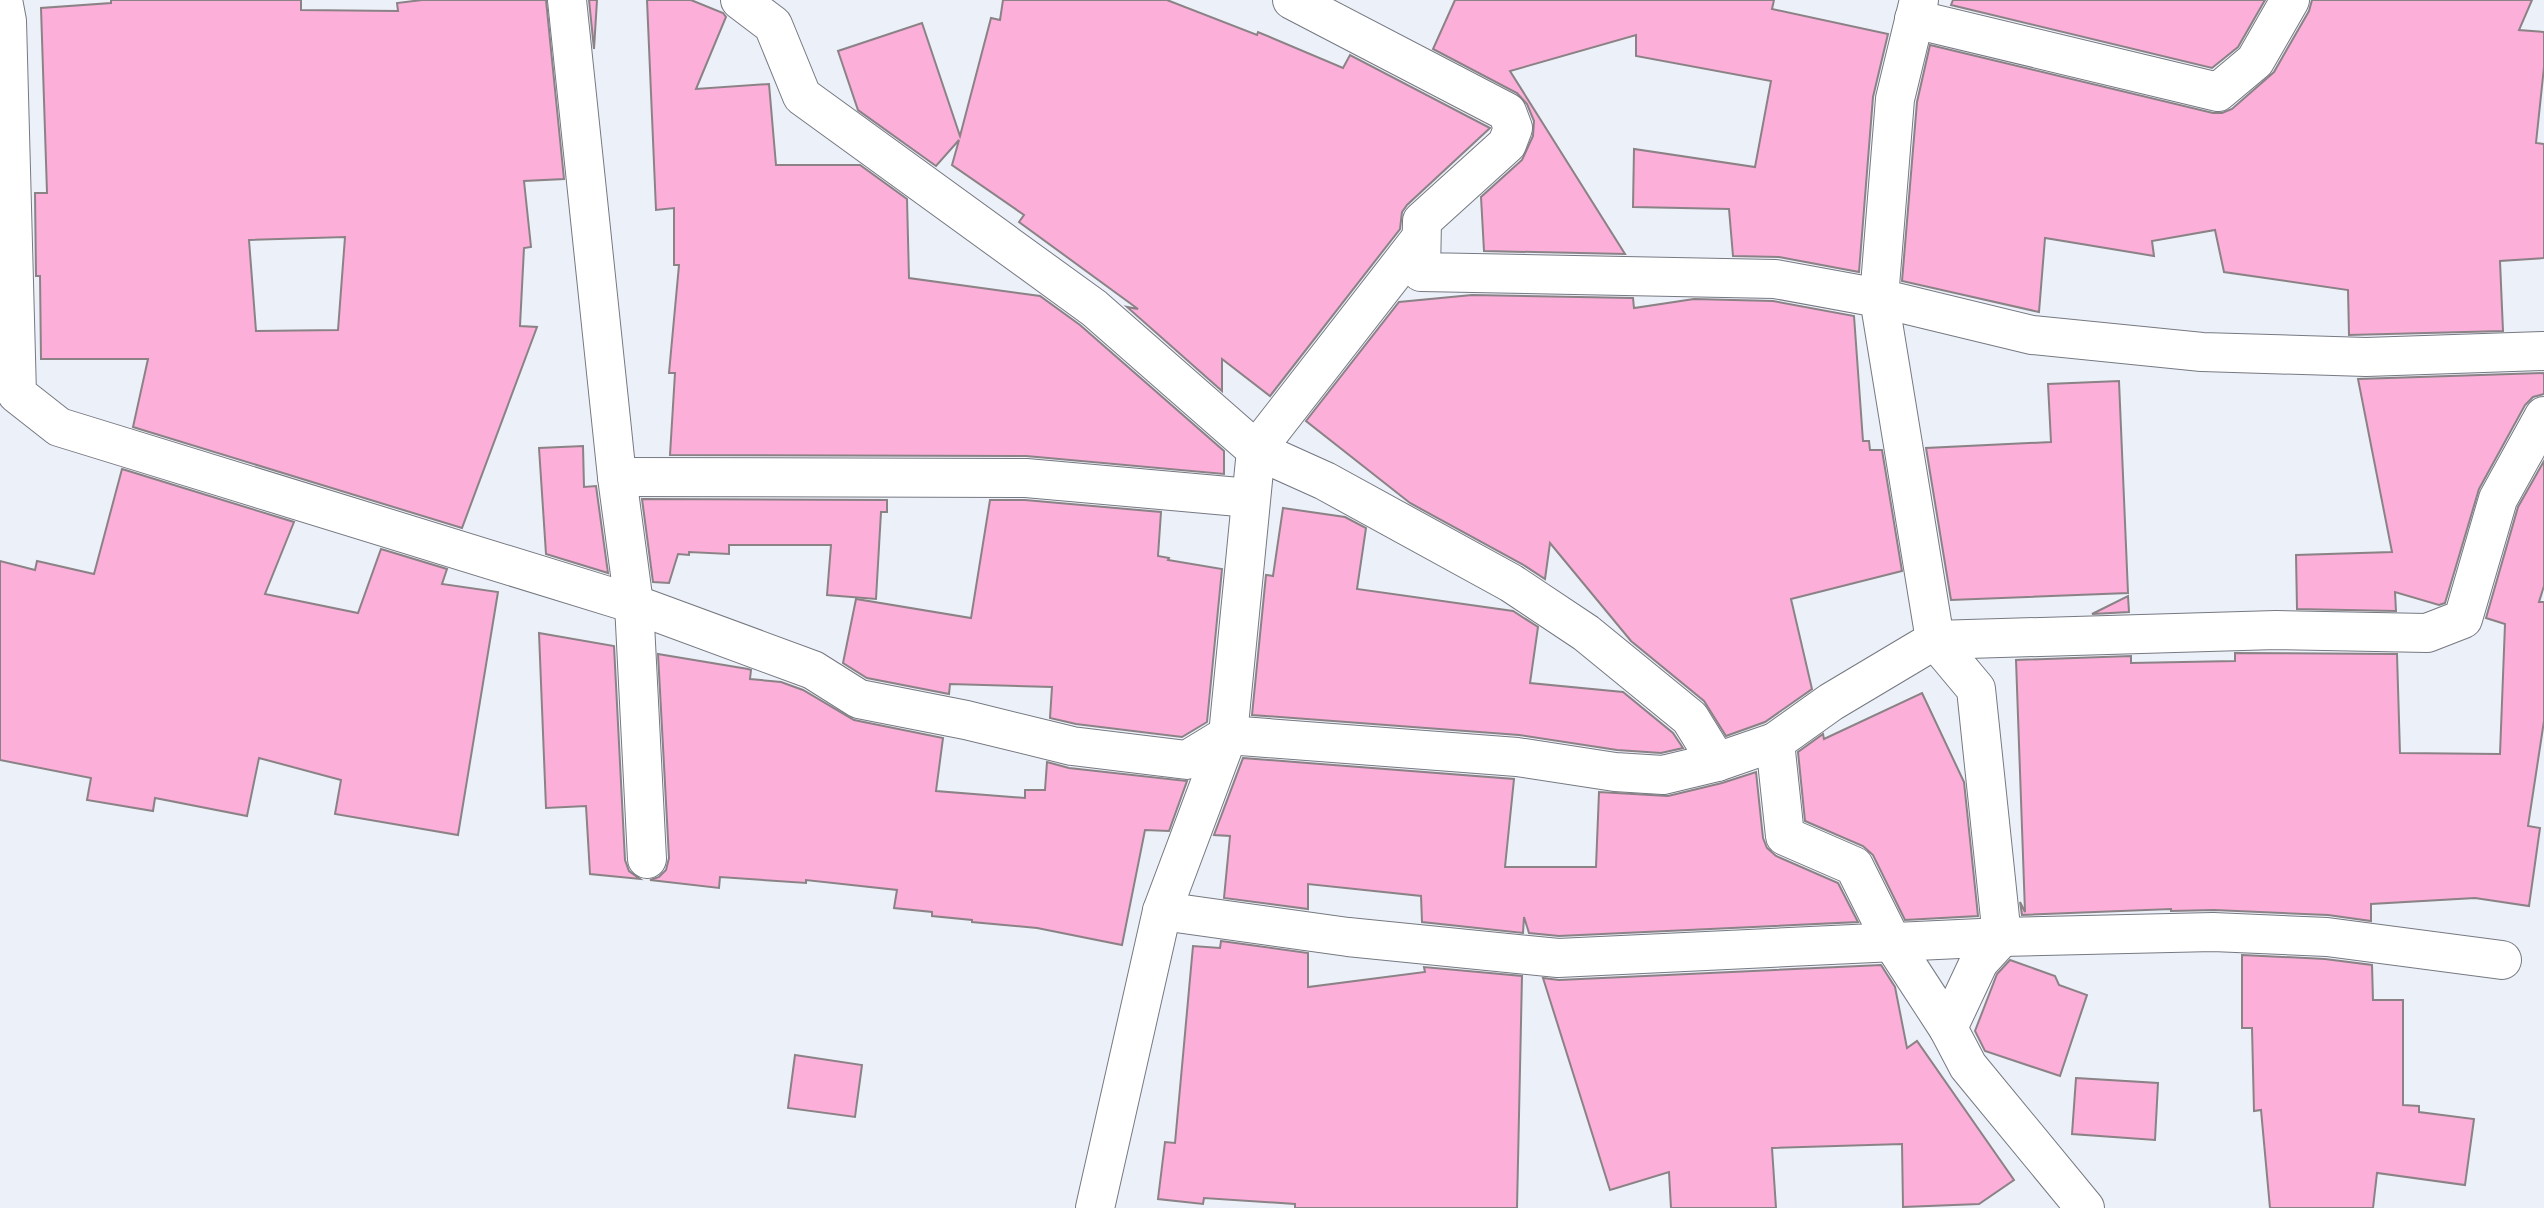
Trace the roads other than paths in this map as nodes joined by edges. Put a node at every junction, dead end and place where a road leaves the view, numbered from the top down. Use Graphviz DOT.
graph roads {
  1 [pos="3,0"];
  2 [pos="567,0"];
  3 [pos="740,0"];
  4 [pos="1292,0"];
  5 [pos="2290,0"];
  6 [pos="1916,10"];
  7 [pos="1421,238"];
  8 [pos="1879,298"];
  9 [pos="2544,351"];
  10 [pos="2544,416"];
  11 [pos="1256,450"];
  12 [pos="617,477"];
  13 [pos="1250,498"];
  14 [pos="634,604"];
  15 [pos="1935,640"];
  16 [pos="1228,735"];
  17 [pos="1775,742"];
  18 [pos="1717,762"];
  19 [pos="648,859"];
  20 [pos="1162,911"];
  21 [pos="2003,937"];
  22 [pos="1892,942"];
  23 [pos="2502,960"];
  24 [pos="1948,1028"];
  25 [pos="1095,1208"];
  26 [pos="2085,1208"];
  1 -- 14 [label="street"];
  2 -- 12 [label="street"];
  3 -- 11 [label="street"];
  4 -- 7 [label="street"];
  5 -- 6 [label="street"];
  6 -- 8 [label="street"];
  7 -- 8 [label="street"];
  7 -- 11 [label="street"];
  8 -- 9 [label="street"];
  8 -- 15 [label="street"];
  10 -- 15 [label="street"];
  11 -- 13 [label="street"];
  11 -- 18 [label="street"];
  12 -- 13 [label="street"];
  12 -- 14 [label="street"];
  13 -- 16 [label="street"];
  14 -- 16 [label="street"];
  14 -- 19 [label="street"];
  15 -- 17 [label="street"];
  15 -- 21 [label="street"];
  16 -- 18 [label="street"];
  16 -- 20 [label="street"];
  17 -- 18 [label="street"];
  17 -- 22 [label="street"];
  20 -- 22 [label="street"];
  20 -- 25 [label="street"];
  21 -- 22 [label="street"];
  21 -- 23 [label="street"];
  21 -- 24 [label="street"];
  22 -- 24 [label="street"];
  24 -- 26 [label="street"];
}
